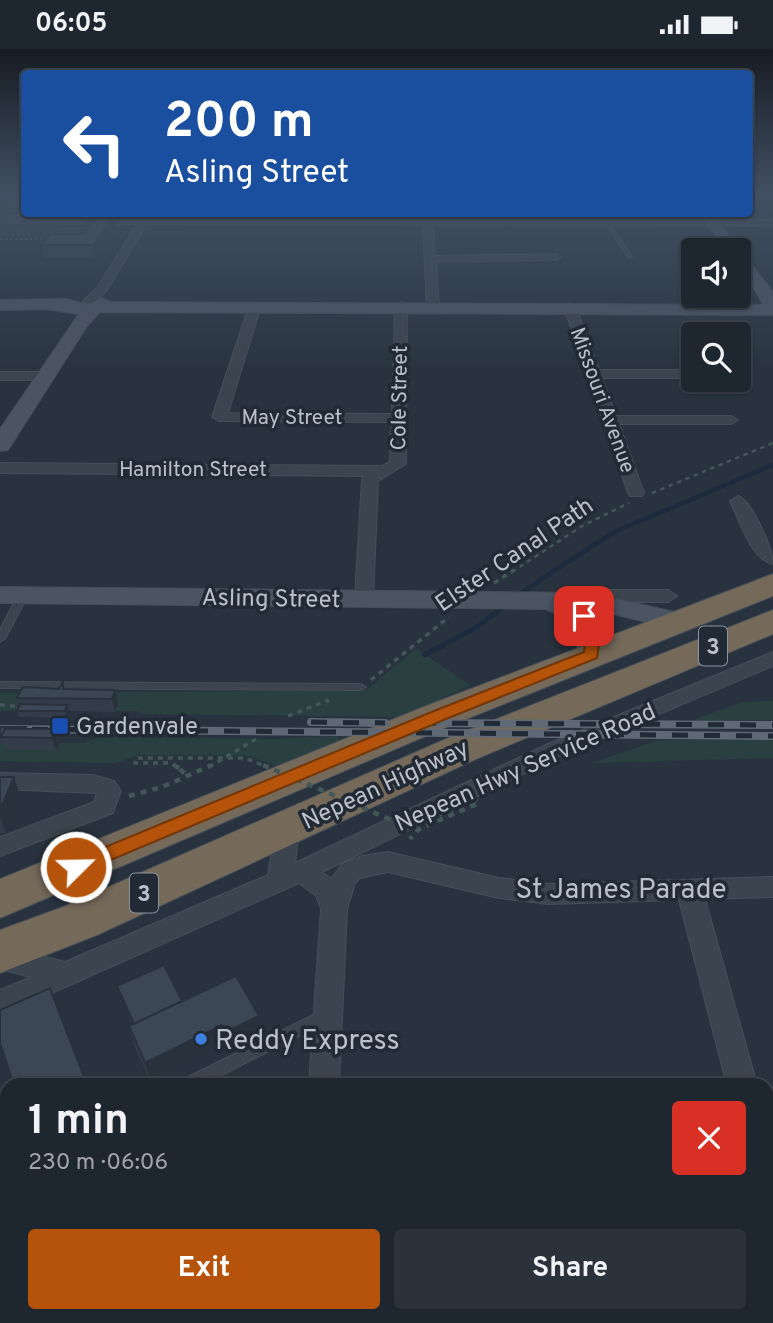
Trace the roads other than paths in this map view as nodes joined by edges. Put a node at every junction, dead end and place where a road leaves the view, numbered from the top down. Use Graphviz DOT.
graph roads {
  1 [pos="123,253"];
  2 [pos="429,253"];
  3 [pos="628,253"];
  4 [pos="630,256"];
  5 [pos="556,257"];
  6 [pos="429,259"];
  7 [pos="751,276"];
  8 [pos="771,304"];
  9 [pos="0,305"];
  10 [pos="91,306"];
  11 [pos="255,306"];
  12 [pos="401,306"];
  13 [pos="433,307"];
  14 [pos="570,307"];
  15 [pos="594,374"];
  16 [pos="681,374"];
  17 [pos="0,376"];
  18 [pos="45,376"];
  19 [pos="398,418"];
  20 [pos="611,420"];
  21 [pos="731,420"];
  22 [pos="0,446"];
  23 [pos="0,468"];
  24 [pos="386,471"];
  25 [pos="641,495"];
  26 [pos="738,501"];
  27 [pos="767,587"];
  28 [pos="11,595"];
  29 [pos="364,599"];
  30 [pos="673,608"];
  31 [pos="589,624"];
  32 [pos="0,639"];
  33 [pos="773,658"];
  34 [pos="0,685"];
  35 [pos="361,687"];
  36 [pos="0,782"];
  37 [pos="379,833"];
  38 [pos="0,847"];
  39 [pos="290,861"];
  40 [pos="388,862"];
  41 [pos="773,887"];
  42 [pos="689,890"];
  43 [pos="0,898"];
  44 [pos="334,909"];
  45 [pos="0,955"];
  46 [pos="66,974"];
  47 [pos="0,1003"];
  48 [pos="328,1014"];
  49 [pos="201,1078"];
  50 [pos="324,1078"];
  51 [pos="740,1078"];
  1 -- 10 [label="street"];
  2 -- 6 [label="street"];
  3 -- 4 [label="lane"];
  5 -- 6 [label="street"];
  6 -- 13 [label="street"];
  7 -- 8 [label="street"];
  8 -- 14 [label="street"];
  9 -- 10 [label="street"];
  10 -- 11 [label="street"];
  10 -- 18 [label="street"];
  11 -- 12 [label="street"];
  11 -- 19 [label="street, May Street"];
  12 -- 13 [label="street"];
  12 -- 19 [label="street, Cole Street"];
  13 -- 14 [label="street"];
  14 -- 15 [label="street, Missouri Avenue"];
  15 -- 16 [label="street"];
  15 -- 20 [label="street, Missouri Avenue"];
  17 -- 18 [label="street"];
  18 -- 22 [label="street"];
  19 -- 24 [label="street, Cole Street"];
  20 -- 21 [label="street"];
  20 -- 25 [label="street, Missouri Avenue"];
  23 -- 24 [label="street, Hamilton Street"];
  24 -- 29 [label="street, Cole Street"];
  26 -- 27 [label="street"];
  27 -- 30 [label="highway, Nepean Highway / 3"];
  27 -- 39 [label="highway, Nepean Highway / 3"];
  28 -- 29 [label="street, Asling Street"];
  28 -- 32 [label="lane"];
  29 -- 31 [label="street, Asling Street"];
  30 -- 31 [label="highway, Nepean Highway / 3"];
  30 -- 31 [label="street, Asling Street"];
  31 -- 43 [label="highway, Nepean Highway / 3"];
  33 -- 37 [label="street, Nepean Hwy Service Road"];
  34 -- 35 [label="lane"];
  36 -- 38 [label="street"];
  37 -- 39 [label="street, Nepean Hwy Service Road"];
  37 -- 40 [label="street"];
  39 -- 44 [label="street"];
  39 -- 45 [label="highway, Nepean Highway / 3"];
  39 -- 46 [label="street, Nepean Hwy Service Road"];
  40 -- 42 [label="street, St James Parade"];
  40 -- 44 [label="street, St James Parade"];
  41 -- 42 [label="street, St James Parade"];
  42 -- 51 [label="street"];
  44 -- 48 [label="street"];
  45 -- 46 [label="street"];
  46 -- 47 [label="street, Nepean Hwy Service Road"];
  48 -- 49 [label="lane"];
  48 -- 50 [label="street"];
}
